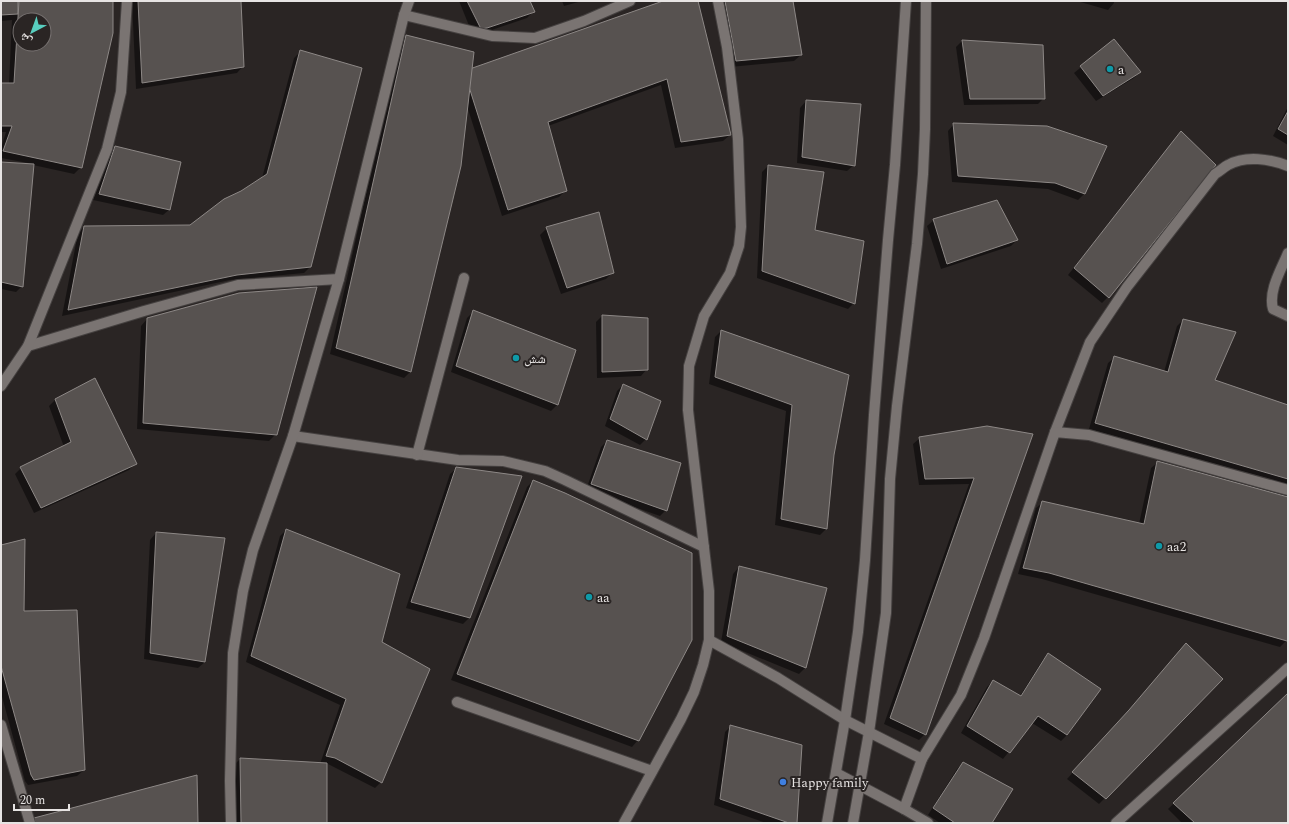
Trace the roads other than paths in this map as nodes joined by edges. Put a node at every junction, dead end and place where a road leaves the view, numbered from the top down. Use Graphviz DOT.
graph roads {
  1 [pos="127,1"];
  2 [pos="409,1"];
  3 [pos="630,1"];
  4 [pos="718,1"];
  5 [pos="906,1"];
  6 [pos="926,1"];
  7 [pos="404,15"];
  8 [pos="1288,166"];
  9 [pos="1288,253"];
  10 [pos="464,278"];
  11 [pos="339,280"];
  12 [pos="1288,316"];
  13 [pos="28,346"];
  14 [pos="1,386"];
  15 [pos="1056,432"];
  16 [pos="293,436"];
  17 [pos="417,455"];
  18 [pos="1288,490"];
  19 [pos="704,546"];
  20 [pos="709,640"];
  21 [pos="1288,668"];
  22 [pos="457,702"];
  23 [pos="845,720"];
  24 [pos="1,725"];
  25 [pos="869,732"];
  26 [pos="922,760"];
  27 [pos="652,771"];
  28 [pos="836,773"];
  29 [pos="859,785"];
  30 [pos="904,809"];
  31 [pos="30,823"];
  32 [pos="231,823"];
  33 [pos="624,823"];
  34 [pos="827,823"];
  35 [pos="853,823"];
  36 [pos="928,823"];
  37 [pos="1116,823"];
  1 -- 13 [label="street"];
  2 -- 7 [label="street"];
  3 -- 7 [label="street"];
  4 -- 19 [label="street"];
  5 -- 23 [label="street"];
  6 -- 25 [label="street"];
  7 -- 11 [label="street"];
  8 -- 15 [label="street"];
  9 -- 12 [label="street"];
  10 -- 17 [label="street"];
  11 -- 13 [label="street"];
  11 -- 16 [label="street"];
  13 -- 14 [label="street"];
  15 -- 18 [label="street"];
  15 -- 26 [label="street"];
  16 -- 17 [label="street"];
  16 -- 32 [label="street"];
  17 -- 19 [label="street"];
  19 -- 20 [label="street"];
  20 -- 23 [label="street"];
  20 -- 27 [label="street"];
  21 -- 37 [label="street"];
  22 -- 27 [label="street"];
  23 -- 25 [label="street"];
  23 -- 28 [label="street"];
  24 -- 31 [label="street"];
  25 -- 26 [label="street"];
  25 -- 29 [label="street"];
  26 -- 30 [label="street"];
  27 -- 33 [label="street"];
  28 -- 29 [label="street"];
  28 -- 34 [label="street"];
  29 -- 30 [label="street"];
  29 -- 35 [label="street"];
  30 -- 36 [label="street"];
}
